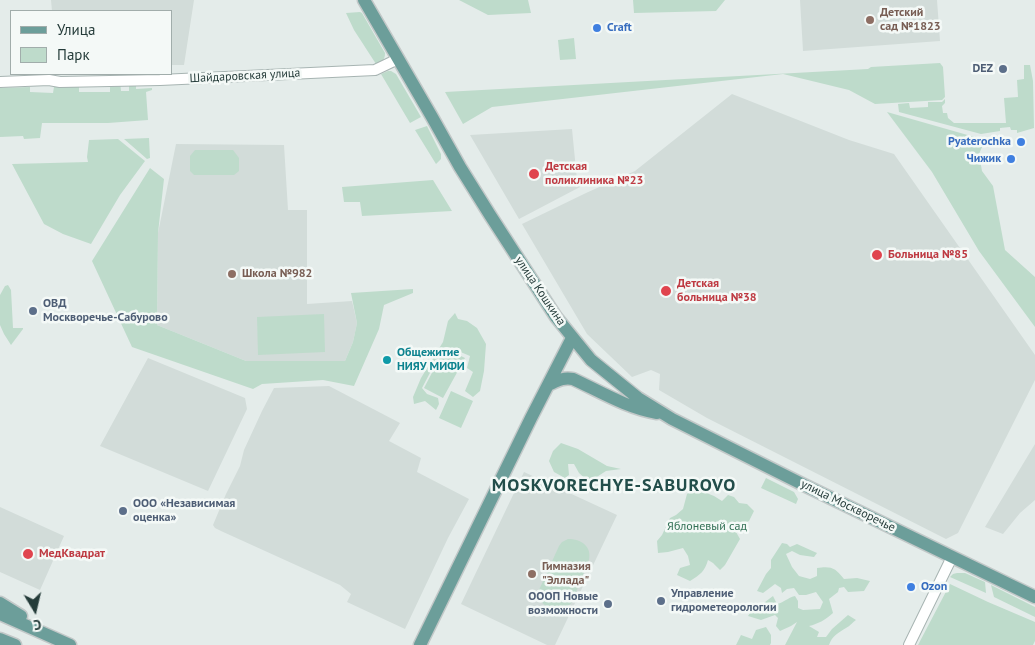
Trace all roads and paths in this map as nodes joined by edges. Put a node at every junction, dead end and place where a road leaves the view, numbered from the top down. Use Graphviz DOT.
graph roads {
  1 [pos="364,0"];
  2 [pos="398,59"];
  3 [pos="0,82"];
  4 [pos="572,338"];
  5 [pos="562,359"];
  6 [pos="591,360"];
  7 [pos="548,385"];
  8 [pos="662,414"];
  9 [pos="952,557"];
  10 [pos="1035,598"];
  11 [pos="0,603"];
  12 [pos="0,614"];
  13 [pos="52,637"];
  14 [pos="0,638"];
  15 [pos="15,645"];
  16 [pos="70,645"];
  17 [pos="420,645"];
  18 [pos="909,645"];
  1 -- 2 [label="main road, улица Кошкина"];
  2 -- 3 [label="street, Шайдаровская улица"];
  2 -- 4 [label="main road, улица Кошкина"];
  4 -- 5 [label="main road, улица Кошкина"];
  4 -- 6 [label="main road, улица Москворечье"];
  5 -- 6 [label="main road"];
  5 -- 7 [label="main road, улица Кошкина"];
  6 -- 8 [label="main road, улица Москворечье"];
  7 -- 8 [label="main road, улица Москворечье"];
  7 -- 17 [label="main road, улица Кошкина"];
  8 -- 9 [label="main road, улица Москворечье"];
  9 -- 10 [label="main road, улица Москворечье"];
  9 -- 18 [label="street"];
  11 -- 13 [label="main road"];
  12 -- 13 [label="main road"];
  13 -- 16 [label="main road"];
  14 -- 15 [label="main road"];
}
